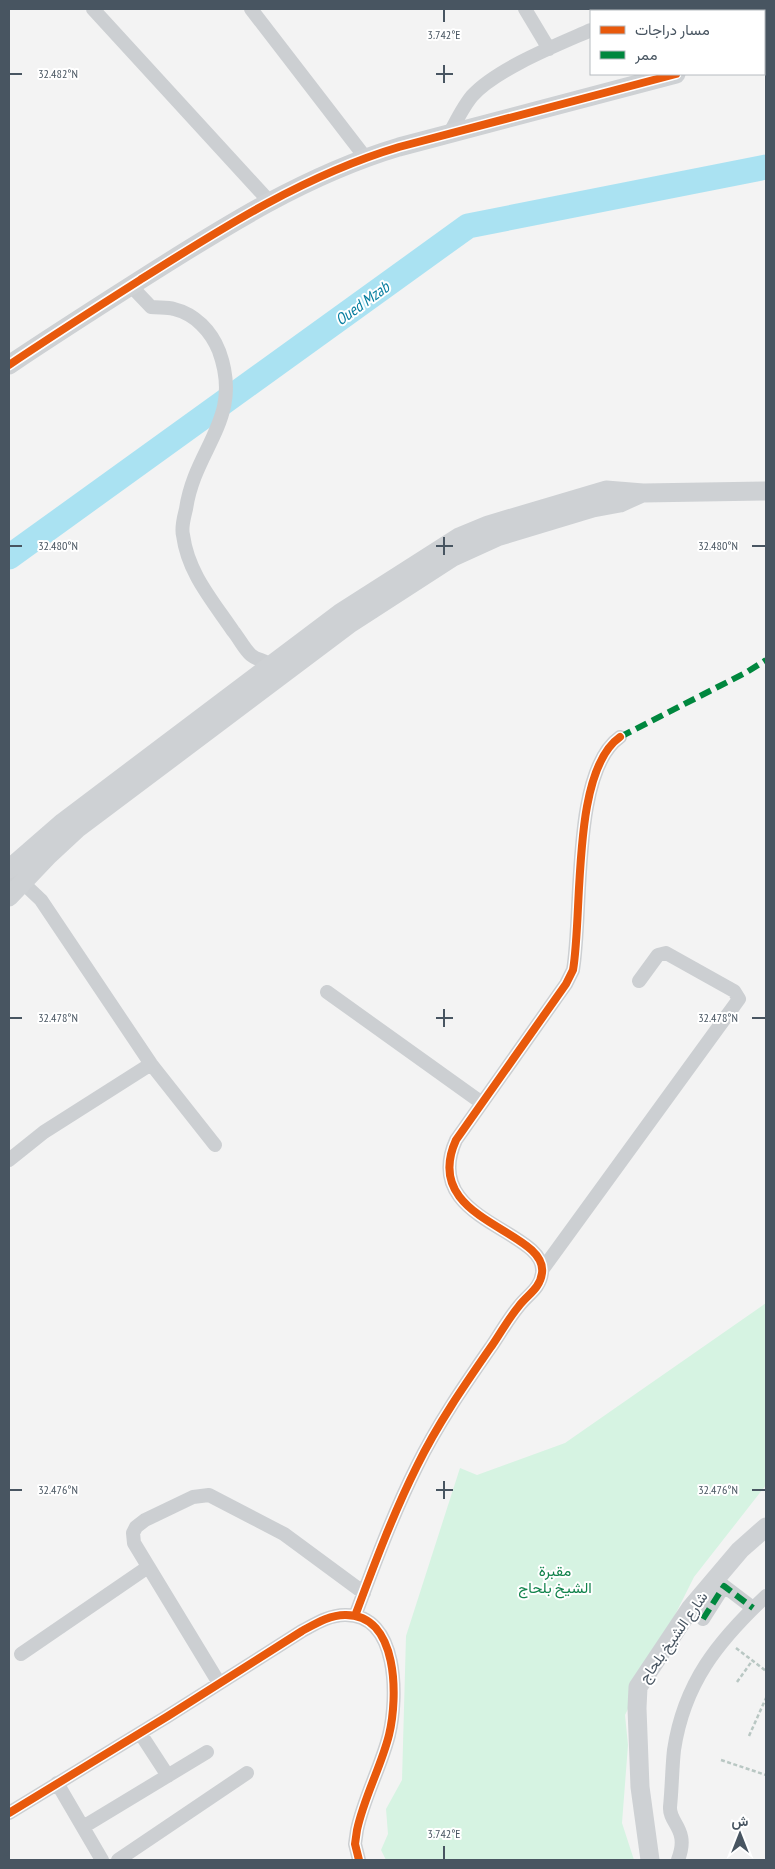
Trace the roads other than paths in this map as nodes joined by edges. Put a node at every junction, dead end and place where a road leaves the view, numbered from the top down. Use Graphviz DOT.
graph roads {
  1 [pos="93,9"];
  2 [pos="251,9"];
  3 [pos="525,9"];
  4 [pos="590,30"];
  5 [pos="549,49"];
  6 [pos="672,75"];
  7 [pos="450,133"];
  8 [pos="365,157"];
  9 [pos="269,202"];
  10 [pos="131,286"];
  11 [pos="9,365"];
  12 [pos="766,491"];
  13 [pos="251,656"];
  14 [pos="276,670"];
  15 [pos="258,684"];
  16 [pos="620,736"];
  17 [pos="9,869"];
  18 [pos="16,879"];
  19 [pos="9,897"];
  20 [pos="639,981"];
  21 [pos="327,992"];
  22 [pos="151,1064"];
  23 [pos="482,1103"];
  24 [pos="215,1145"];
  25 [pos="9,1160"];
  26 [pos="542,1270"];
  27 [pos="766,1527"];
  28 [pos="148,1567"];
  29 [pos="364,1593"];
  30 [pos="766,1596"];
  31 [pos="753,1608"];
  32 [pos="355,1616"];
  33 [pos="702,1619"];
  34 [pos="21,1654"];
  35 [pos="219,1683"];
  36 [pos="140,1732"];
  37 [pos="207,1752"];
  38 [pos="247,1773"];
  39 [pos="168,1776"];
  40 [pos="57,1783"];
  41 [pos="9,1812"];
  42 [pos="82,1827"];
  43 [pos="102,1860"];
  44 [pos="118,1860"];
  45 [pos="359,1860"];
  46 [pos="650,1860"];
  47 [pos="678,1860"];
  1 -- 9 [label="street"];
  2 -- 8 [label="street"];
  3 -- 5 [label="street"];
  4 -- 5 [label="street"];
  5 -- 7 [label="street"];
  6 -- 7 [label="main road"];
  7 -- 8 [label="main road"];
  8 -- 9 [label="main road"];
  9 -- 10 [label="main road"];
  10 -- 11 [label="main road"];
  10 -- 13 [label="street"];
  12 -- 14 [label="main road"];
  13 -- 14 [label="street"];
  13 -- 15 [label="street"];
  14 -- 15 [label="main road"];
  15 -- 17 [label="main road"];
  15 -- 18 [label="main road"];
  16 -- 23 [label="street"];
  18 -- 19 [label="main road"];
  18 -- 22 [label="street"];
  20 -- 26 [label="street"];
  21 -- 23 [label="street"];
  22 -- 24 [label="street"];
  22 -- 25 [label="street"];
  23 -- 26 [label="street"];
  26 -- 29 [label="street"];
  27 -- 46 [label="main road, شارع الشيخ بلحاج"];
  28 -- 29 [label="street"];
  28 -- 34 [label="street"];
  28 -- 35 [label="street"];
  29 -- 32 [label="street"];
  30 -- 31 [label="street"];
  31 -- 33 [label="street"];
  31 -- 47 [label="street"];
  32 -- 35 [label="street"];
  32 -- 45 [label="street"];
  35 -- 36 [label="street"];
  36 -- 39 [label="street"];
  36 -- 40 [label="street"];
  37 -- 39 [label="street"];
  38 -- 44 [label="street"];
  39 -- 42 [label="street"];
  40 -- 41 [label="street"];
  40 -- 42 [label="street"];
  42 -- 43 [label="street"];
}
